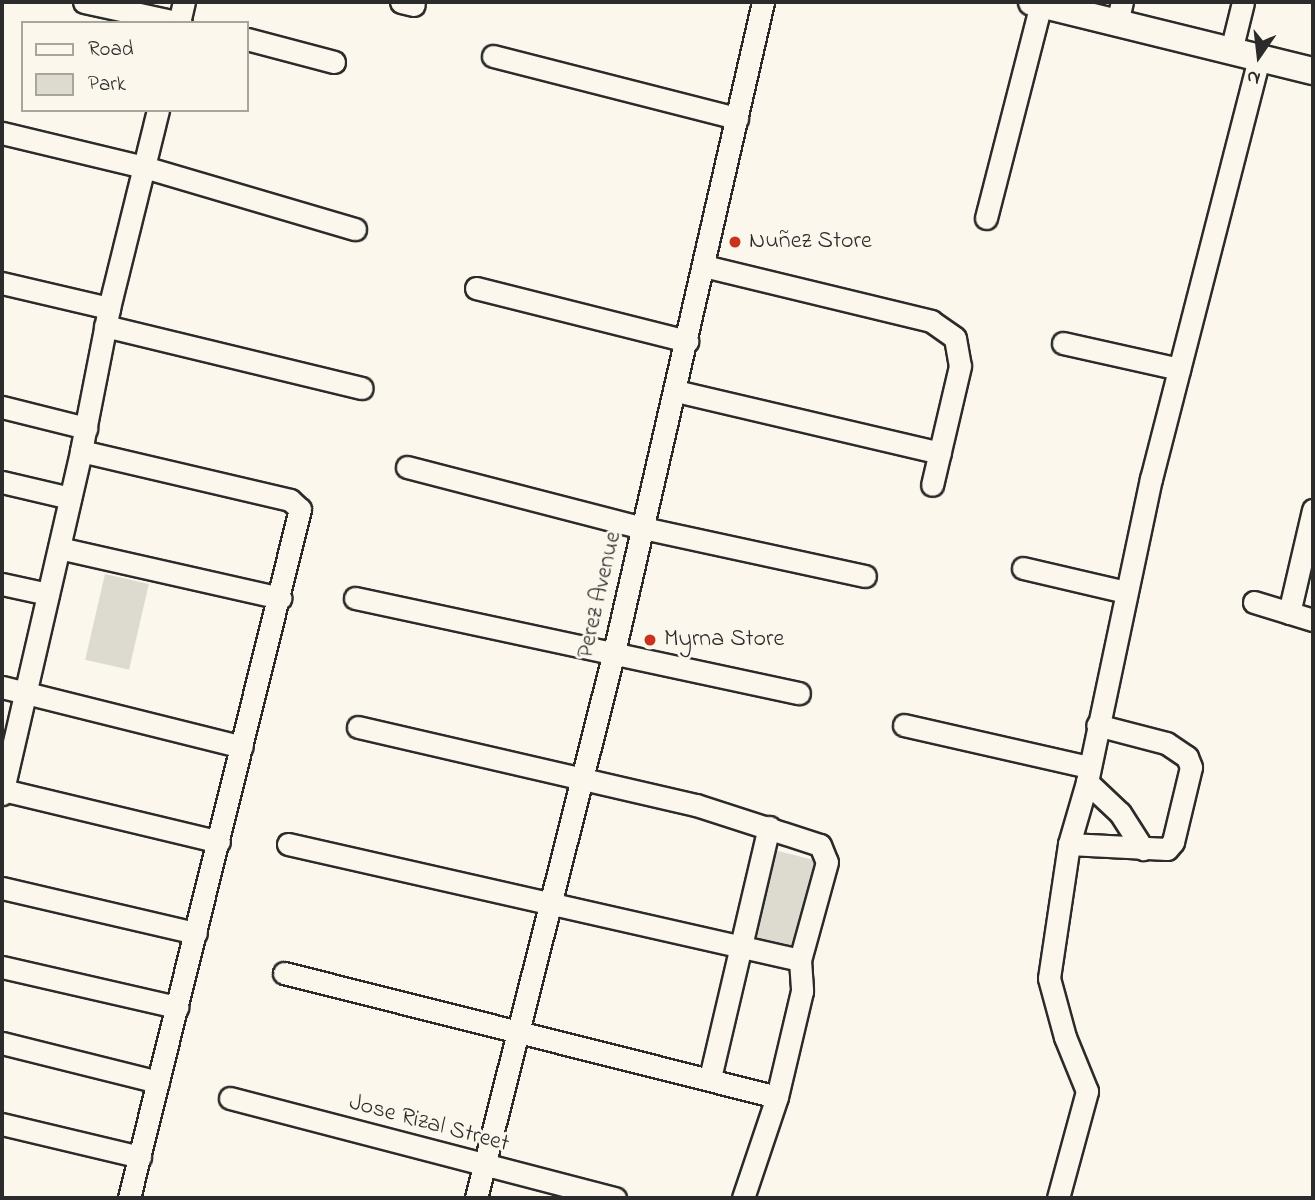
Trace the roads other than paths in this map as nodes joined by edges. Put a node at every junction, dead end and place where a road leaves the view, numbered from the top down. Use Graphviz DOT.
graph roads {
  1 [pos="84,2"];
  2 [pos="184,2"];
  3 [pos="763,2"];
  4 [pos="1243,2"];
  5 [pos="1036,3"];
  6 [pos="1120,12"];
  7 [pos="171,21"];
  8 [pos="180,21"];
  9 [pos="248,39"];
  10 [pos="1231,51"];
  11 [pos="493,56"];
  12 [pos="1259,58"];
  13 [pos="334,62"];
  14 [pos="1313,71"];
  15 [pos="158,112"];
  16 [pos="737,118"];
  17 [pos="2,133"];
  18 [pos="144,167"];
  19 [pos="986,218"];
  20 [pos="355,229"];
  21 [pos="704,266"];
  22 [pos="2,283"];
  23 [pos="476,288"];
  24 [pos="107,317"];
  25 [pos="687,341"];
  26 [pos="1063,343"];
  27 [pos="1179,369"];
  28 [pos="362,388"];
  29 [pos="676,391"];
  30 [pos="2,407"];
  31 [pos="86,428"];
  32 [pos="81,452"];
  33 [pos="940,453"];
  34 [pos="407,467"];
  35 [pos="2,482"];
  36 [pos="932,485"];
  37 [pos="70,498"];
  38 [pos="1313,515"];
  39 [pos="643,528"];
  40 [pos="59,548"];
  41 [pos="1023,568"];
  42 [pos="865,576"];
  43 [pos="2,584"];
  44 [pos="1126,592"];
  45 [pos="48,594"];
  46 [pos="280,598"];
  47 [pos="355,598"];
  48 [pos="1254,602"];
  49 [pos="1289,613"];
  50 [pos="1313,620"];
  51 [pos="614,652"];
  52 [pos="2,687"];
  53 [pos="25,692"];
  54 [pos="799,693"];
  55 [pos="904,726"];
  56 [pos="1097,726"];
  57 [pos="358,727"];
  58 [pos="242,747"];
  59 [pos="1088,774"];
  60 [pos="582,779"];
  61 [pos="2,792"];
  62 [pos="769,827"];
  63 [pos="219,842"];
  64 [pos="288,844"];
  65 [pos="1069,844"];
  66 [pos="1143,849"];
  67 [pos="2,887"];
  68 [pos="551,903"];
  69 [pos="195,933"];
  70 [pos="741,945"];
  71 [pos="800,960"];
  72 [pos="2,967"];
  73 [pos="284,973"];
  74 [pos="177,1007"];
  75 [pos="518,1034"];
  76 [pos="2,1044"];
  77 [pos="710,1079"];
  78 [pos="158,1082"];
  79 [pos="776,1097"];
  80 [pos="230,1098"];
  81 [pos="2,1124"];
  82 [pos="139,1157"];
  83 [pos="485,1166"];
  84 [pos="129,1198"];
  85 [pos="476,1198"];
  86 [pos="615,1198"];
  87 [pos="743,1198"];
  88 [pos="1058,1198"];
  1 -- 7 [label="street"];
  2 -- 8 [label="street"];
  3 -- 16 [label="street, Perez Avenue"];
  4 -- 10 [label="street"];
  5 -- 6 [label="street"];
  5 -- 19 [label="street"];
  6 -- 10 [label="street"];
  9 -- 13 [label="street"];
  10 -- 12 [label="street"];
  11 -- 16 [label="street"];
  12 -- 14 [label="street"];
  12 -- 27 [label="street"];
  15 -- 18 [label="street"];
  16 -- 21 [label="street, Perez Avenue"];
  17 -- 18 [label="street"];
  18 -- 20 [label="street"];
  18 -- 24 [label="street"];
  21 -- 25 [label="street, Perez Avenue"];
  21 -- 33 [label="street"];
  22 -- 24 [label="street"];
  23 -- 25 [label="street"];
  24 -- 28 [label="street"];
  24 -- 31 [label="street"];
  25 -- 29 [label="street, Perez Avenue"];
  26 -- 27 [label="street"];
  27 -- 44 [label="street"];
  29 -- 33 [label="street"];
  29 -- 39 [label="street, Perez Avenue"];
  30 -- 31 [label="street"];
  31 -- 32 [label="street"];
  32 -- 37 [label="street"];
  32 -- 46 [label="street"];
  33 -- 36 [label="street"];
  34 -- 39 [label="street"];
  35 -- 37 [label="street"];
  37 -- 40 [label="street"];
  38 -- 49 [label="street"];
  39 -- 42 [label="street"];
  39 -- 51 [label="street, Perez Avenue"];
  40 -- 45 [label="street"];
  40 -- 46 [label="street"];
  41 -- 44 [label="street"];
  43 -- 45 [label="street"];
  44 -- 56 [label="street"];
  45 -- 53 [label="street"];
  46 -- 58 [label="street"];
  47 -- 51 [label="street"];
  48 -- 49 [label="street"];
  49 -- 50 [label="street"];
  51 -- 54 [label="street"];
  51 -- 60 [label="street, Perez Avenue"];
  52 -- 53 [label="street"];
  53 -- 58 [label="street"];
  53 -- 61 [label="street"];
  55 -- 59 [label="street"];
  56 -- 59 [label="street"];
  56 -- 66 [label="street"];
  57 -- 60 [label="street"];
  58 -- 63 [label="street"];
  59 -- 65 [label="street"];
  59 -- 66 [label="street"];
  60 -- 62 [label="street"];
  60 -- 68 [label="street, Perez Avenue"];
  61 -- 63 [label="street"];
  62 -- 70 [label="street"];
  62 -- 71 [label="street"];
  63 -- 69 [label="street"];
  64 -- 68 [label="street"];
  65 -- 66 [label="street"];
  65 -- 88 [label="street"];
  67 -- 69 [label="street"];
  68 -- 70 [label="street"];
  68 -- 75 [label="street, Perez Avenue"];
  69 -- 74 [label="street"];
  70 -- 71 [label="street"];
  70 -- 77 [label="street"];
  71 -- 79 [label="street"];
  72 -- 74 [label="street"];
  73 -- 75 [label="street"];
  74 -- 78 [label="street"];
  75 -- 77 [label="street"];
  75 -- 83 [label="street, Perez Avenue"];
  76 -- 78 [label="street"];
  77 -- 79 [label="street"];
  78 -- 82 [label="street"];
  79 -- 87 [label="street"];
  80 -- 83 [label="street, Jose Rizal Street"];
  81 -- 82 [label="street"];
  82 -- 84 [label="street"];
  83 -- 85 [label="street, Perez Avenue"];
  83 -- 86 [label="street, Jose Rizal Street"];
}
